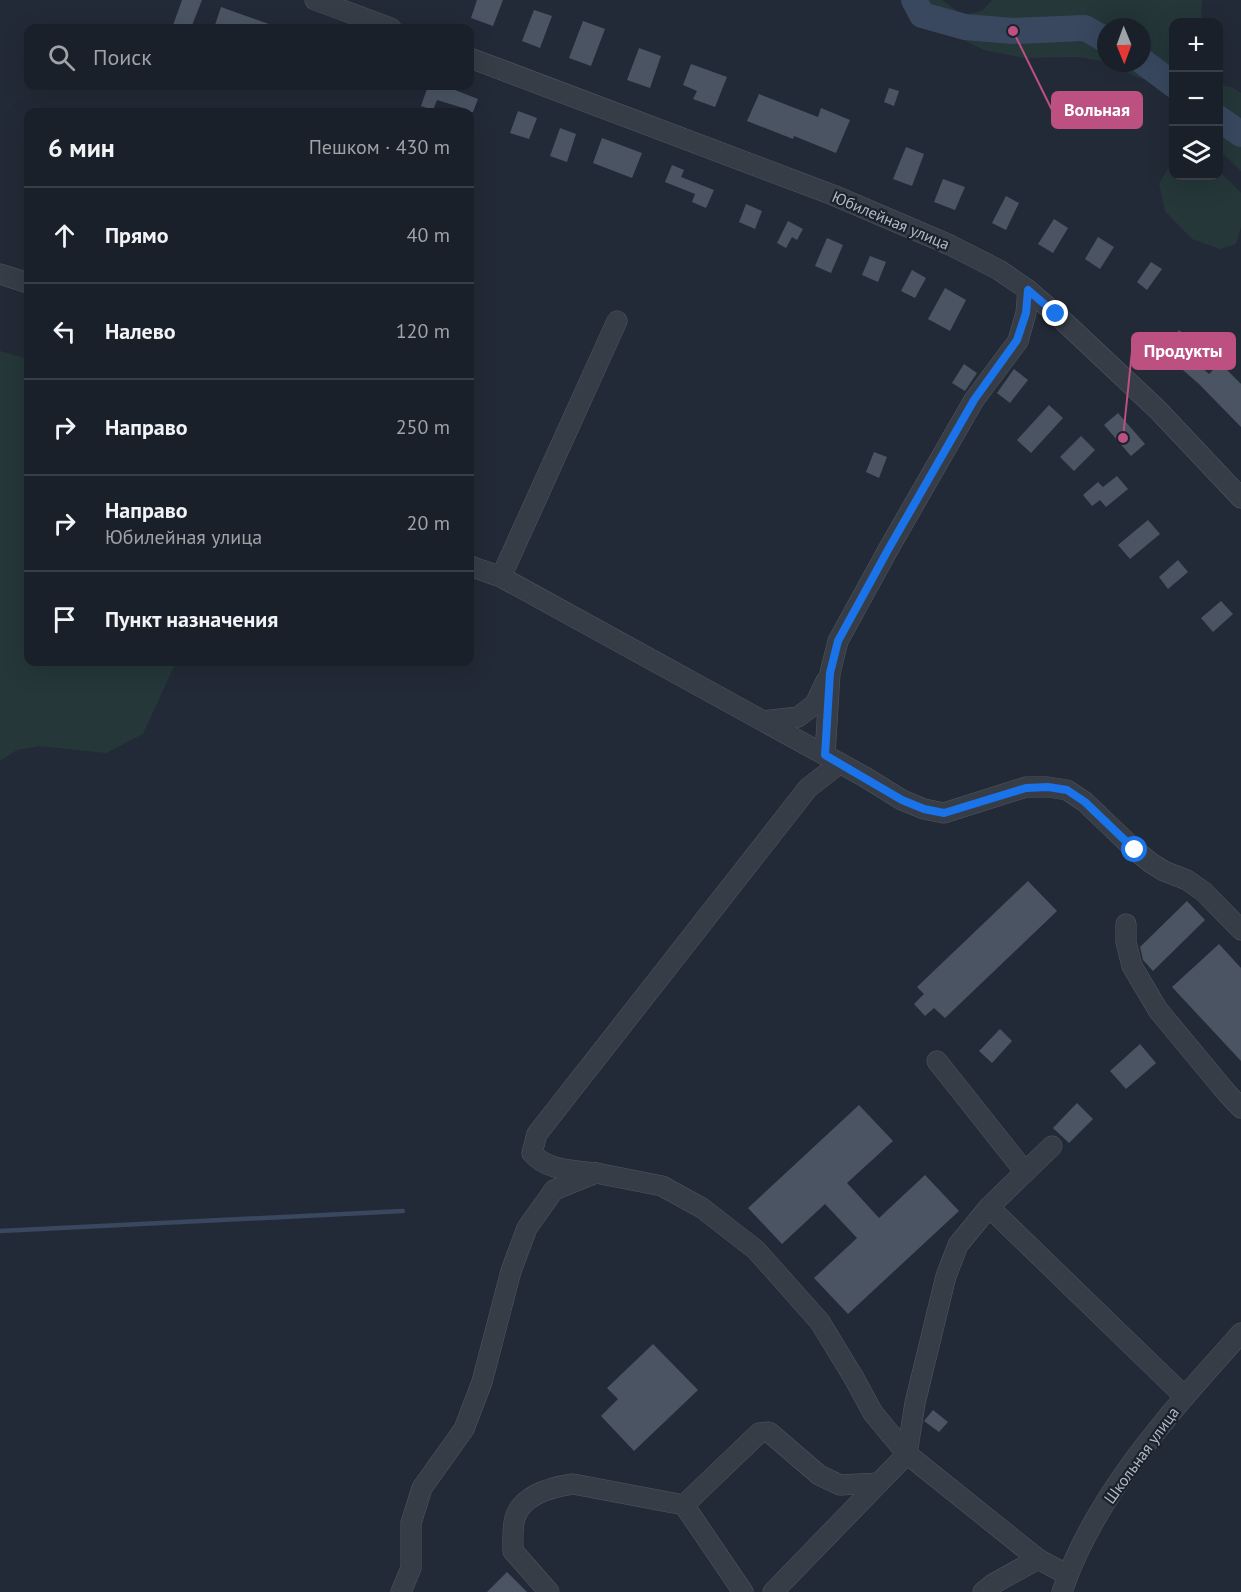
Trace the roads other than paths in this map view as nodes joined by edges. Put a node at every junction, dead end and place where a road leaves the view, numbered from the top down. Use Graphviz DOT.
graph roads {
  1 [pos="315,0"];
  2 [pos="380,24"];
  3 [pos="474,60"];
  4 [pos="0,274"];
  5 [pos="24,282"];
  6 [pos="1028,290"];
  7 [pos="617,321"];
  8 [pos="1241,498"];
  9 [pos="474,567"];
  10 [pos="501,577"];
  11 [pos="830,673"];
  12 [pos="763,721"];
  13 [pos="832,759"];
  14 [pos="1126,924"];
  15 [pos="1241,930"];
  16 [pos="937,1061"];
  17 [pos="1241,1108"];
  18 [pos="1052,1146"];
  19 [pos="1025,1172"];
  20 [pos="596,1173"];
  21 [pos="989,1207"];
  22 [pos="1241,1333"];
  23 [pos="1184,1396"];
  24 [pos="907,1454"];
  25 [pos="879,1483"];
  26 [pos="684,1505"];
  27 [pos="1038,1559"];
  28 [pos="1065,1584"];
  29 [pos="400,1592"];
  30 [pos="549,1592"];
  31 [pos="743,1592"];
  32 [pos="773,1592"];
  33 [pos="982,1592"];
  1 -- 2 [label="street"];
  3 -- 6 [label="street, Юбилейная улица"];
  4 -- 5 [label="street"];
  6 -- 8 [label="street, Юбилейная улица"];
  6 -- 11 [label="street"];
  7 -- 10 [label="street"];
  9 -- 10 [label="street"];
  10 -- 12 [label="street"];
  11 -- 12 [label="street"];
  11 -- 13 [label="street"];
  12 -- 13 [label="street"];
  13 -- 15 [label="street"];
  13 -- 20 [label="street"];
  14 -- 17 [label="street"];
  16 -- 19 [label="street"];
  18 -- 19 [label="street"];
  19 -- 21 [label="street"];
  20 -- 24 [label="street"];
  20 -- 29 [label="street"];
  21 -- 23 [label="street"];
  21 -- 24 [label="street"];
  22 -- 23 [label="street, Школьная улица"];
  23 -- 28 [label="street, Школьная улица"];
  24 -- 25 [label="street"];
  24 -- 27 [label="street"];
  25 -- 26 [label="street"];
  25 -- 32 [label="street"];
  26 -- 30 [label="street"];
  26 -- 31 [label="street"];
  27 -- 28 [label="street"];
  27 -- 33 [label="street"];
}
